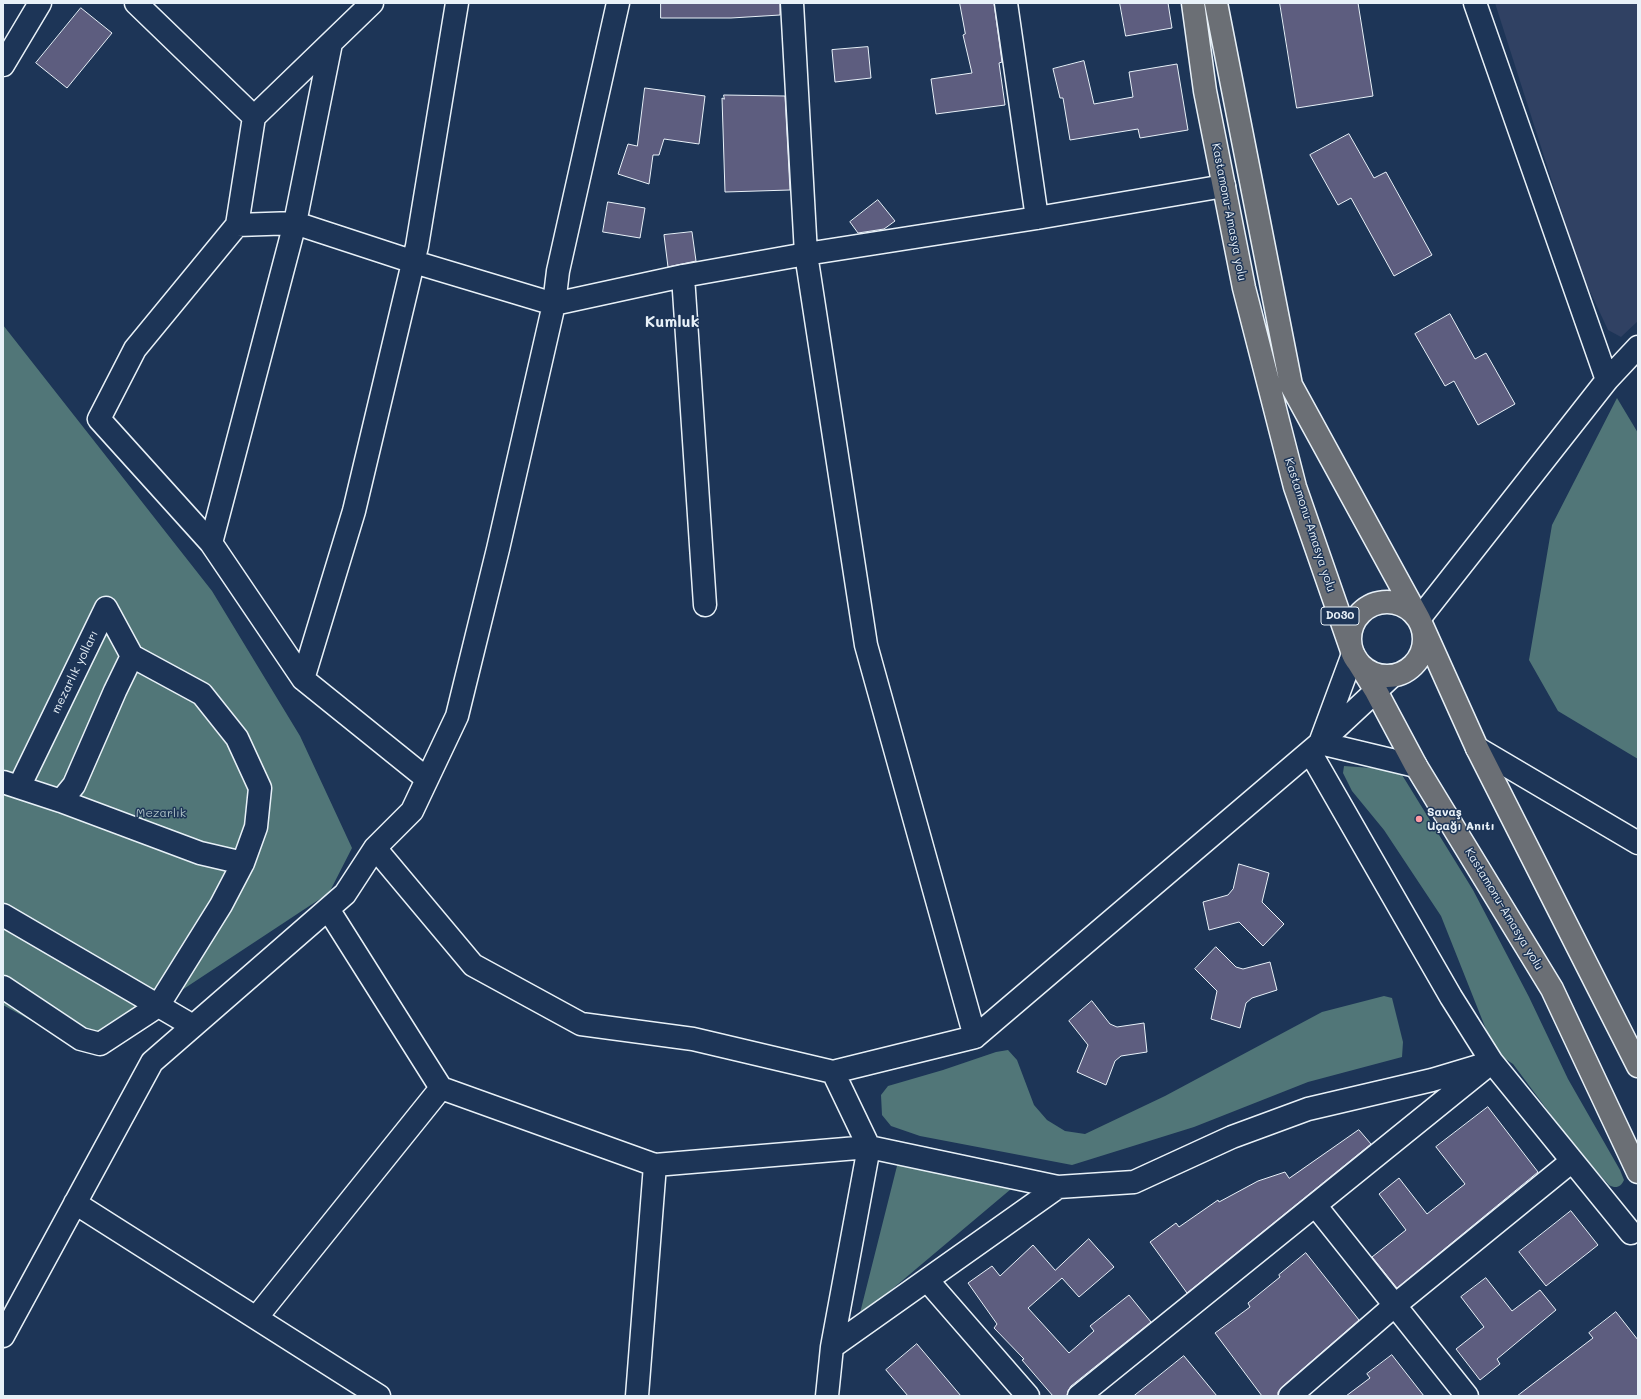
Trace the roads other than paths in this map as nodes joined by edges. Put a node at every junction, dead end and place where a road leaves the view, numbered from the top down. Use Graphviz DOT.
graph roads {
  1 [pos="40,3"];
  2 [pos="136,3"];
  3 [pos="372,3"];
  4 [pos="457,3"];
  5 [pos="618,3"];
  6 [pos="792,3"];
  7 [pos="1006,3"];
  8 [pos="1192,3"];
  9 [pos="1216,3"];
  10 [pos="1475,3"];
  11 [pos="331,43"];
  12 [pos="3,65"];
  13 [pos="254,117"];
  14 [pos="1224,186"];
  15 [pos="1038,218"];
  16 [pos="295,223"];
  17 [pos="237,225"];
  18 [pos="806,254"];
  19 [pos="414,262"];
  20 [pos="683,276"];
  21 [pos="554,304"];
  22 [pos="1638,348"];
  23 [pos="1607,380"];
  24 [pos="210,543"];
  25 [pos="705,605"];
  26 [pos="1419,619"];
  27 [pos="1353,654"];
  28 [pos="132,656"];
  29 [pos="1392,676"];
  30 [pos="303,679"];
  31 [pos="1376,692"];
  32 [pos="1315,748"];
  33 [pos="1477,748"];
  34 [pos="1416,766"];
  35 [pos="427,779"];
  36 [pos="11,784"];
  37 [pos="61,801"];
  38 [pos="1638,843"];
  39 [pos="375,848"];
  40 [pos="242,863"];
  41 [pos="328,909"];
  42 [pos="3,916"];
  43 [pos="3,987"];
  44 [pos="158,1006"];
  45 [pos="193,1026"];
  46 [pos="975,1037"];
  47 [pos="1492,1062"];
  48 [pos="1638,1066"];
  49 [pos="833,1072"];
  50 [pos="441,1088"];
  51 [pos="869,1147"];
  52 [pos="1572,1161"];
  53 [pos="655,1165"];
  54 [pos="1638,1172"];
  55 [pos="1058,1187"];
  56 [pos="75,1204"];
  57 [pos="1315,1205"];
  58 [pos="1631,1233"];
  59 [pos="927,1280"];
  60 [pos="1394,1306"];
  61 [pos="256,1318"];
  62 [pos="3,1336"];
  63 [pos="832,1347"];
  64 [pos="379,1396"];
  65 [pos="637,1396"];
  66 [pos="827,1396"];
  67 [pos="1028,1396"];
  68 [pos="1079,1396"];
  69 [pos="1290,1396"];
  70 [pos="1467,1396"];
  1 -- 12 [label="street"];
  2 -- 13 [label="street"];
  3 -- 11 [label="street"];
  4 -- 19 [label="street"];
  5 -- 21 [label="street"];
  6 -- 18 [label="street"];
  7 -- 15 [label="street"];
  8 -- 14 [label="main road, Kastamonu-Amasya yolu / D030"];
  9 -- 26 [label="main road"];
  10 -- 23 [label="street"];
  11 -- 13 [label="street"];
  11 -- 16 [label="street"];
  13 -- 17 [label="street"];
  14 -- 15 [label="street"];
  14 -- 27 [label="main road, Kastamonu-Amasya yolu / D030"];
  15 -- 18 [label="street"];
  16 -- 17 [label="street"];
  16 -- 19 [label="street"];
  16 -- 24 [label="street"];
  17 -- 24 [label="street"];
  18 -- 20 [label="street"];
  18 -- 46 [label="street"];
  19 -- 21 [label="street"];
  19 -- 30 [label="street"];
  20 -- 21 [label="street"];
  20 -- 25 [label="street"];
  21 -- 35 [label="street"];
  22 -- 23 [label="street"];
  23 -- 26 [label="street"];
  24 -- 30 [label="street"];
  26 -- 27 [label="main road"];
  26 -- 29 [label="main road"];
  26 -- 33 [label="main road"];
  27 -- 29 [label="main road"];
  27 -- 31 [label="main road, Kastamonu-Amasya yolu / D030"];
  27 -- 32 [label="street"];
  28 -- 36 [label="street, mezarlık yolları"];
  28 -- 37 [label="street"];
  28 -- 40 [label="street"];
  29 -- 31 [label="street"];
  30 -- 35 [label="street"];
  31 -- 32 [label="street"];
  31 -- 34 [label="main road, Kastamonu-Amasya yolu / D030"];
  32 -- 34 [label="street"];
  32 -- 46 [label="street"];
  32 -- 47 [label="street"];
  33 -- 38 [label="street"];
  33 -- 48 [label="main road"];
  34 -- 54 [label="main road, Kastamonu-Amasya yolu / D030"];
  35 -- 39 [label="street"];
  36 -- 37 [label="street, mezarlık yolları"];
  37 -- 40 [label="street, mezarlık yolları"];
  39 -- 41 [label="street"];
  39 -- 49 [label="street"];
  40 -- 44 [label="street"];
  41 -- 45 [label="street"];
  41 -- 50 [label="street"];
  42 -- 44 [label="street"];
  43 -- 44 [label="street"];
  44 -- 45 [label="street"];
  45 -- 56 [label="street"];
  46 -- 49 [label="street"];
  47 -- 52 [label="street"];
  47 -- 55 [label="street"];
  47 -- 57 [label="street"];
  49 -- 51 [label="street"];
  50 -- 53 [label="street"];
  50 -- 61 [label="street"];
  51 -- 53 [label="street"];
  51 -- 55 [label="street"];
  51 -- 63 [label="street"];
  52 -- 58 [label="street"];
  52 -- 60 [label="street"];
  53 -- 65 [label="street"];
  55 -- 59 [label="street"];
  56 -- 61 [label="street"];
  56 -- 62 [label="street"];
  57 -- 60 [label="street"];
  57 -- 68 [label="street"];
  59 -- 63 [label="street"];
  59 -- 67 [label="street"];
  60 -- 69 [label="street"];
  60 -- 70 [label="street"];
  61 -- 64 [label="street"];
  63 -- 66 [label="street"];
}
